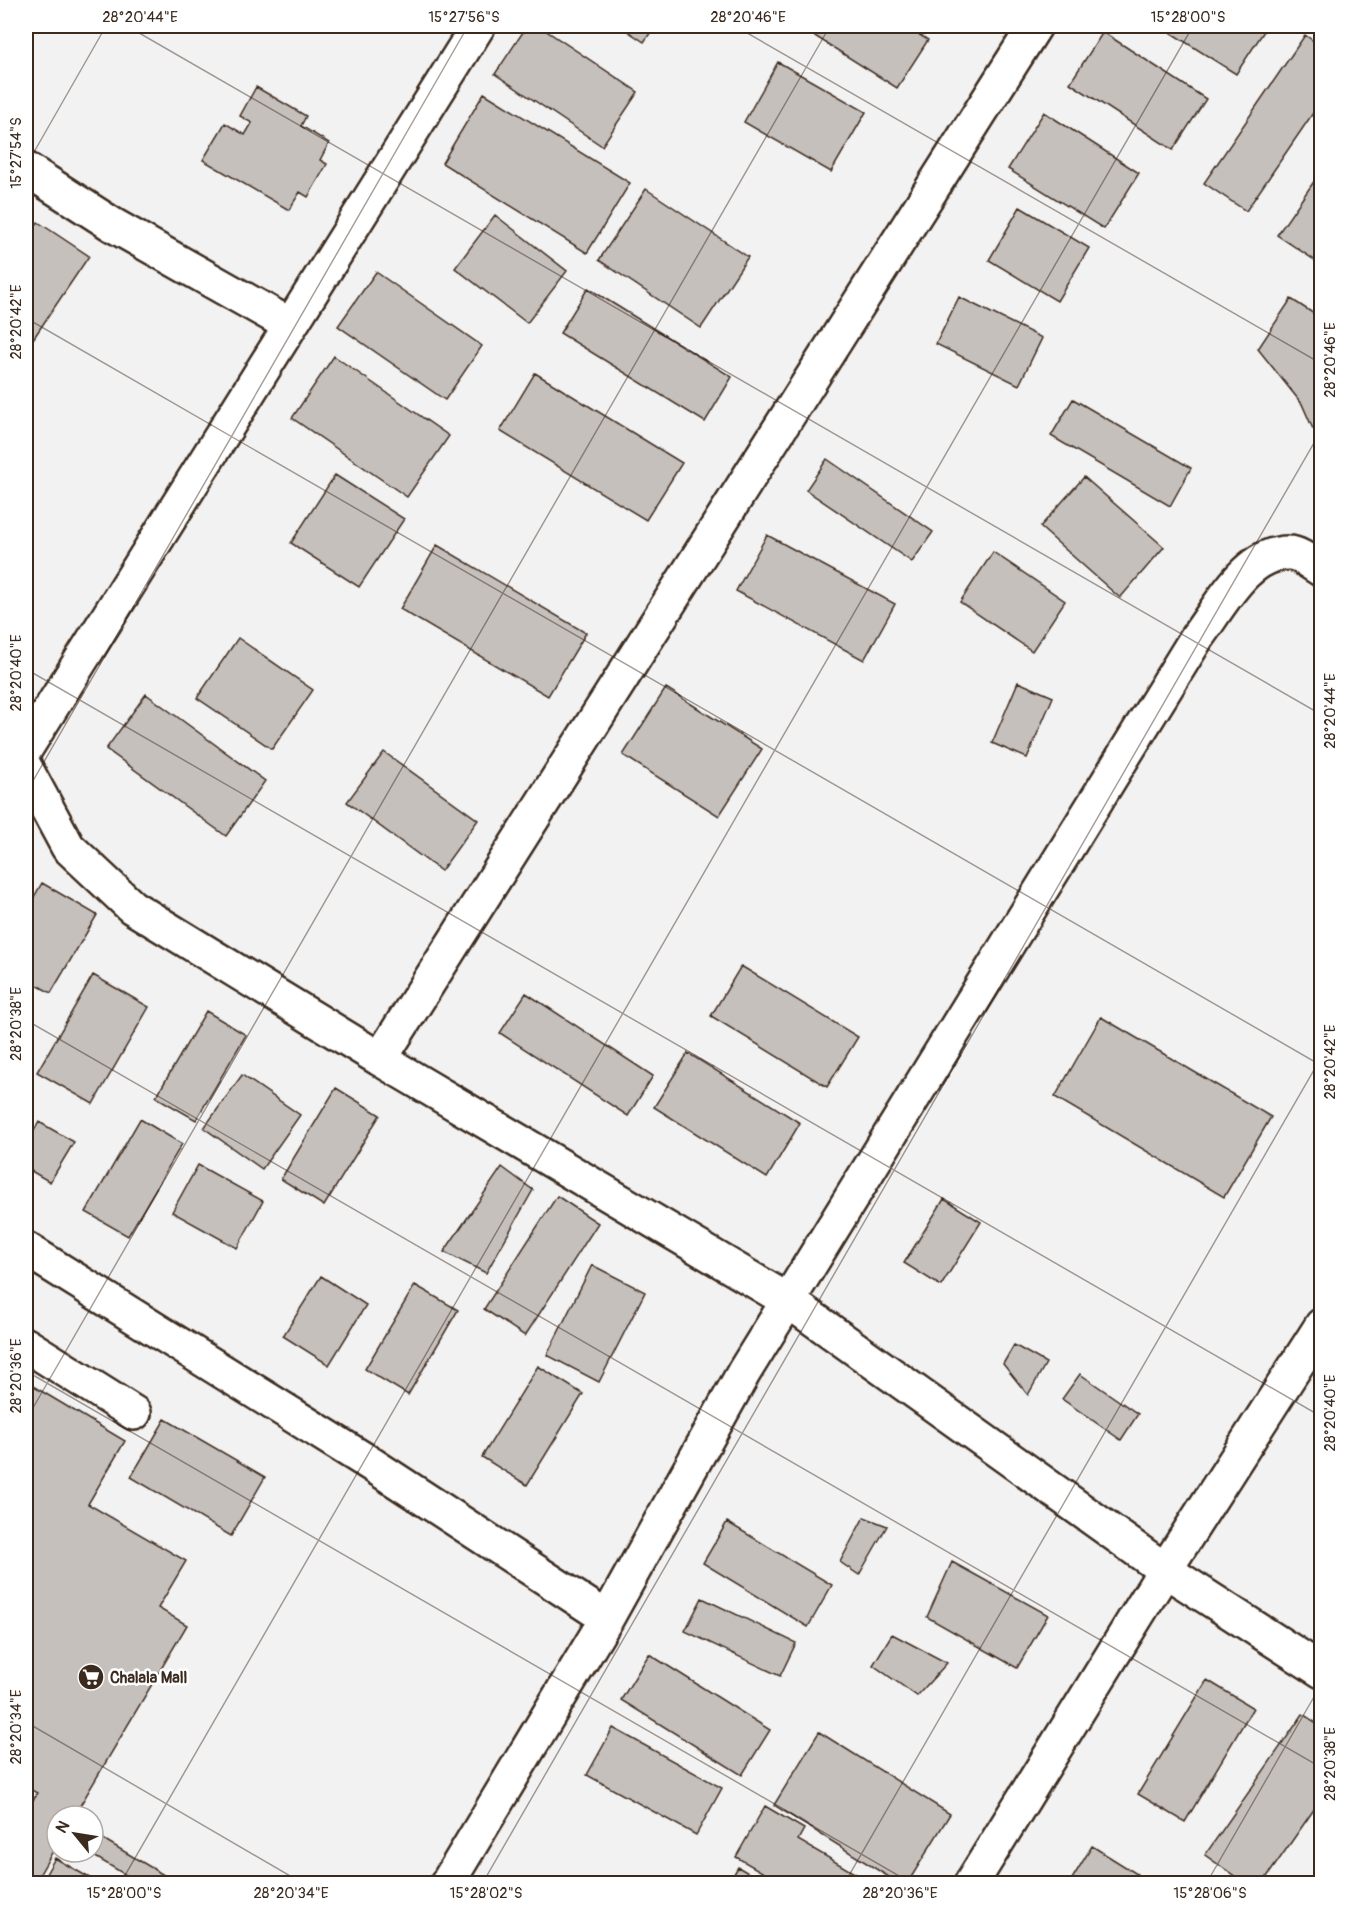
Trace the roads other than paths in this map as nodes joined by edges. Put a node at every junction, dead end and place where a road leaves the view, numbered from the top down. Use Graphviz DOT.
graph roads {
  1 [pos="478,26"];
  2 [pos="1035,26"];
  3 [pos="26,169"];
  4 [pos="290,325"];
  5 [pos="1322,570"];
  6 [pos="26,748"];
  7 [pos="26,769"];
  8 [pos="380,1059"];
  9 [pos="26,1249"];
  10 [pos="787,1300"];
  11 [pos="1322,1325"];
  12 [pos="26,1346"];
  13 [pos="134,1413"];
  14 [pos="1165,1570"];
  15 [pos="608,1618"];
  16 [pos="1322,1671"];
  17 [pos="447,1884"];
  18 [pos="971,1884"];
  1 -- 4 [label="street"];
  2 -- 8 [label="street"];
  3 -- 4 [label="street"];
  4 -- 6 [label="street"];
  5 -- 10 [label="street"];
  7 -- 8 [label="street"];
  8 -- 10 [label="street"];
  9 -- 15 [label="street"];
  10 -- 14 [label="street"];
  10 -- 15 [label="street"];
  11 -- 14 [label="street"];
  12 -- 13 [label="street"];
  14 -- 16 [label="street"];
  14 -- 18 [label="street"];
  15 -- 17 [label="street"];
}
